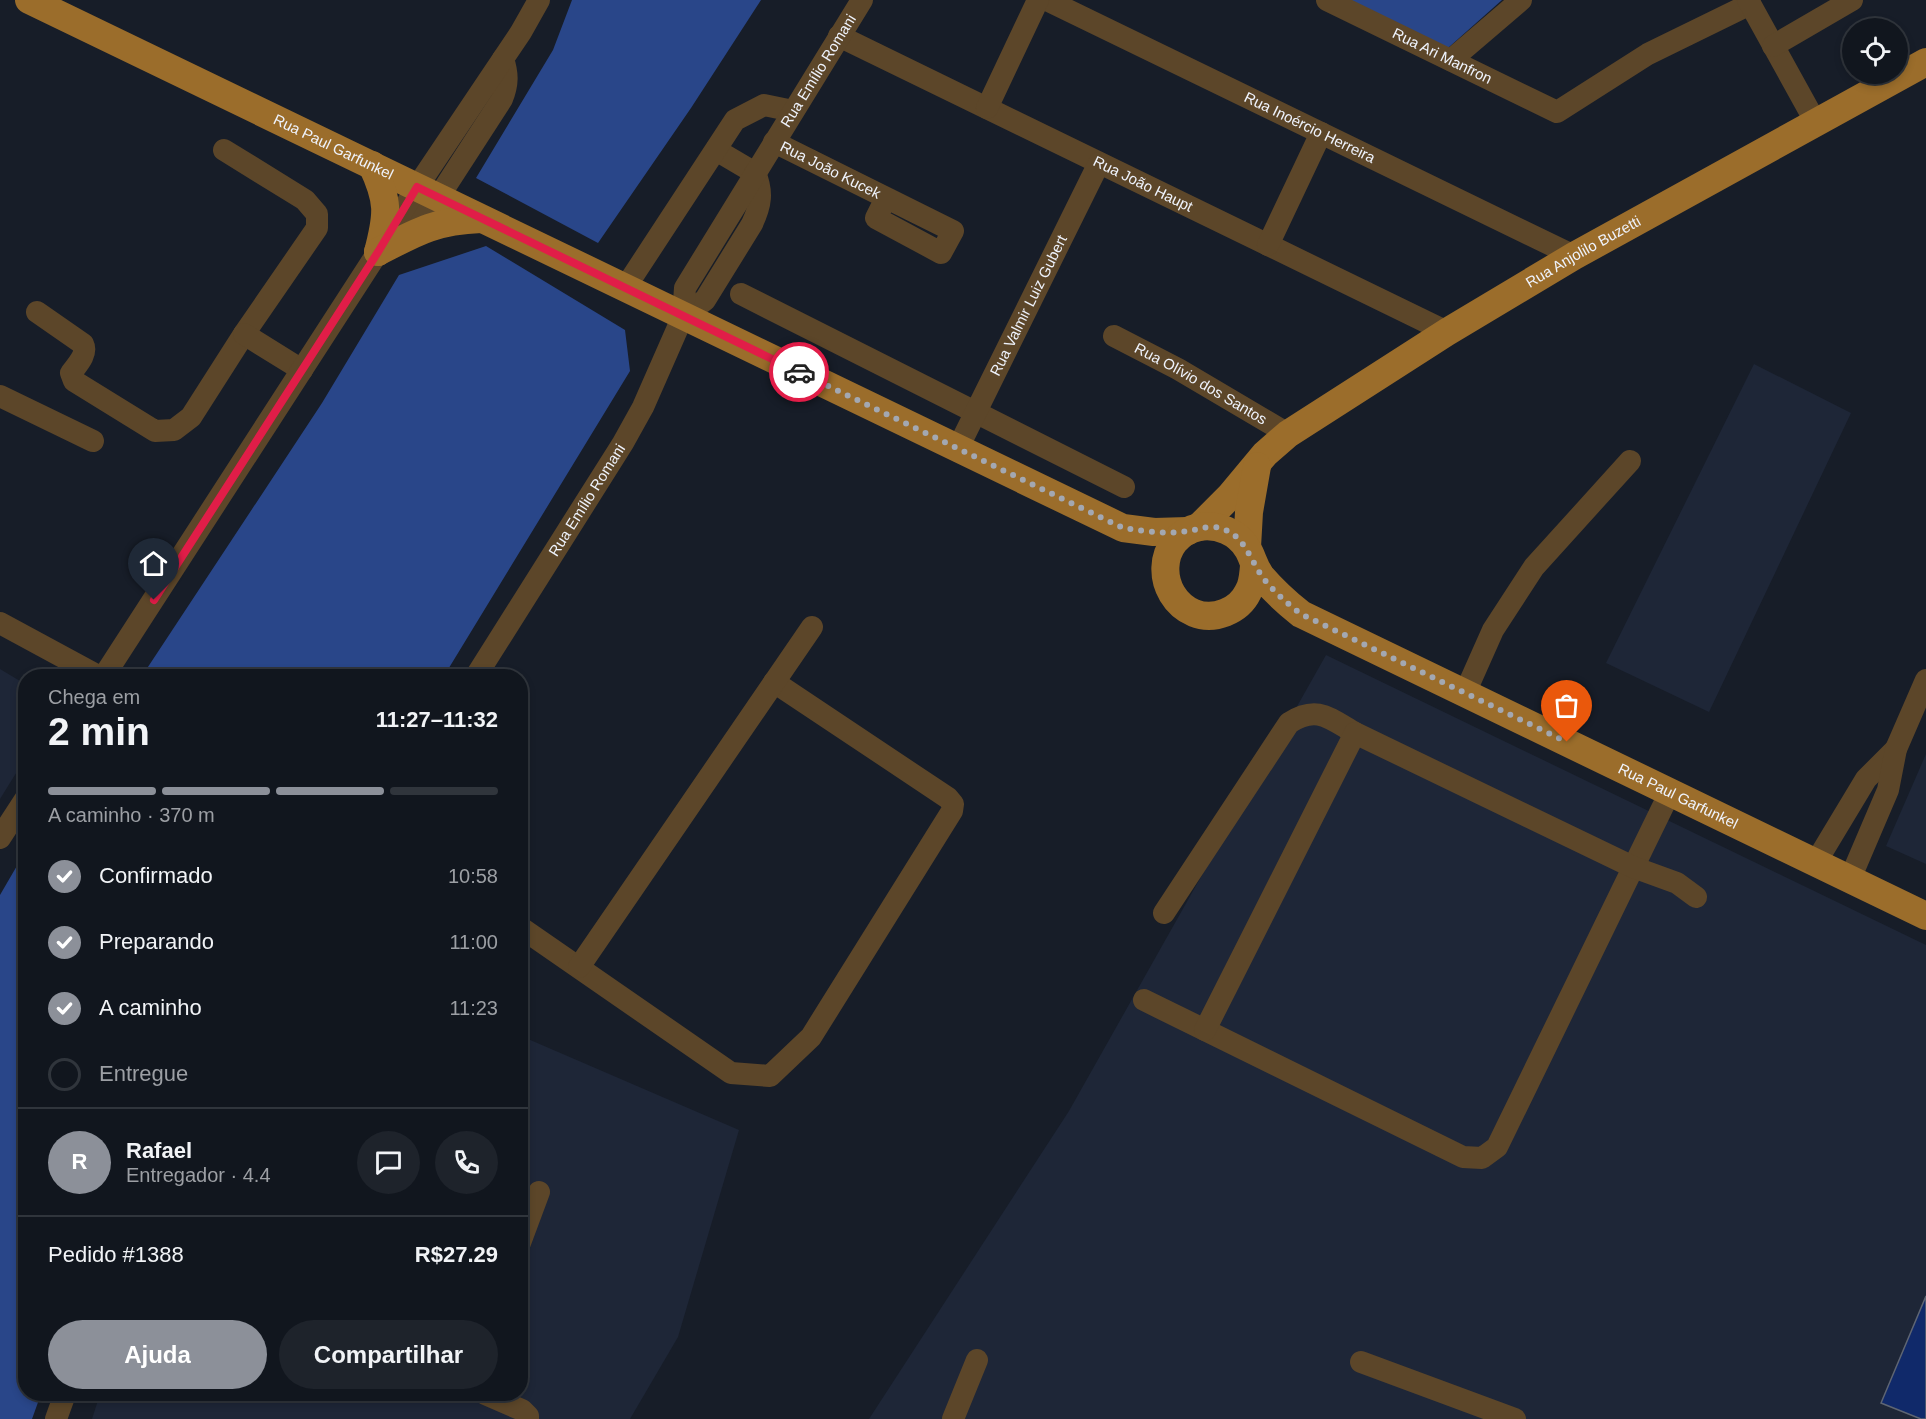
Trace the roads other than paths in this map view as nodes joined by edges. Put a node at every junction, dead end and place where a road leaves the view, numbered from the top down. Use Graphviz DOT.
graph roads {
  1 [pos="29,0"];
  2 [pos="539,0"];
  3 [pos="862,0"];
  4 [pos="1038,0"];
  5 [pos="1047,0"];
  6 [pos="1327,0"];
  7 [pos="1521,0"];
  8 [pos="1749,2"];
  9 [pos="1846,2"];
  10 [pos="839,36"];
  11 [pos="1773,46"];
  12 [pos="1451,60"];
  13 [pos="1926,62"];
  14 [pos="987,108"];
  15 [pos="793,111"];
  16 [pos="1816,123"];
  17 [pos="1321,133"];
  18 [pos="774,142"];
  19 [pos="224,150"];
  20 [pos="716,150"];
  21 [pos="1099,163"];
  22 [pos="372,165"];
  23 [pos="755,173"];
  24 [pos="427,192"];
  25 [pos="886,198"];
  26 [pos="483,219"];
  27 [pos="1268,245"];
  28 [pos="378,252"];
  29 [pos="1574,256"];
  30 [pos="625,288"];
  31 [pos="741,294"];
  32 [pos="37,312"];
  33 [pos="683,316"];
  34 [pos="1447,332"];
  35 [pos="244,334"];
  36 [pos="1114,336"];
  37 [pos="302,370"];
  38 [pos="0,396"];
  39 [pos="975,412"];
  40 [pos="1288,434"];
  41 [pos="93,441"];
  42 [pos="957,448"];
  43 [pos="1630,461"];
  44 [pos="1257,466"];
  45 [pos="1124,487"];
  46 [pos="1123,528"];
  47 [pos="1194,530"];
  48 [pos="1250,556"];
  49 [pos="1167,585"];
  50 [pos="1226,613"];
  51 [pos="1301,614"];
  52 [pos="0,622"];
  53 [pos="812,627"];
  54 [pos="85,669"];
  55 [pos="109,669"];
  56 [pos="480,669"];
  57 [pos="1926,681"];
  58 [pos="774,682"];
  59 [pos="1465,693"];
  60 [pos="1355,732"];
  61 [pos="1896,749"];
  62 [pos="1670,792"];
  63 [pos="18,810"];
  64 [pos="1,834"];
  65 [pos="1816,862"];
  66 [pos="1633,867"];
  67 [pos="1850,879"];
  68 [pos="1696,897"];
  69 [pos="1164,913"];
  70 [pos="1926,916"];
  71 [pos="528,933"];
  72 [pos="579,968"];
  73 [pos="1144,1000"];
  74 [pos="1205,1030"];
  75 [pos="539,1192"];
  76 [pos="528,1222"];
  77 [pos="977,1360"];
  78 [pos="1361,1362"];
  79 [pos="62,1401"];
  80 [pos="501,1401"];
  81 [pos="56,1419"];
  82 [pos="528,1419"];
  83 [pos="953,1419"];
  84 [pos="1515,1419"];
  1 -- 22 [label="main road, Rua Paul Garfunkel"];
  2 -- 24 [label="street"];
  3 -- 10 [label="street, Rua Emílio Romani"];
  4 -- 14 [label="street"];
  5 -- 17 [label="street, Rua Inoércio Herreira"];
  6 -- 12 [label="street, Rua Ari Manfron"];
  7 -- 12 [label="street"];
  8 -- 11 [label="street"];
  8 -- 12 [label="street, Rua Ari Manfron"];
  9 -- 11 [label="street"];
  10 -- 14 [label="street, Rua João Haupt"];
  10 -- 15 [label="street, Rua Emílio Romani"];
  11 -- 16 [label="street"];
  13 -- 16 [label="main road, Rua Anjolilo Buzetti"];
  14 -- 21 [label="street, Rua João Haupt"];
  15 -- 18 [label="street, Rua Emílio Romani"];
  15 -- 20 [label="street"];
  16 -- 29 [label="main road, Rua Anjolilo Buzetti"];
  17 -- 27 [label="street"];
  17 -- 29 [label="street, Rua Inoércio Herreira"];
  18 -- 23 [label="street, Rua Emílio Romani"];
  18 -- 25 [label="street, Rua João Kucek"];
  19 -- 35 [label="street"];
  20 -- 23 [label="street"];
  20 -- 30 [label="street"];
  21 -- 27 [label="street, Rua João Haupt"];
  21 -- 39 [label="street, Rua Valmir Luiz Gubert"];
  22 -- 24 [label="main road, Rua Paul Garfunkel"];
  22 -- 28 [label="main road"];
  23 -- 33 [label="street, Rua Emílio Romani"];
  24 -- 26 [label="main road, Rua Paul Garfunkel"];
  24 -- 28 [label="street"];
  26 -- 28 [label="main road"];
  26 -- 30 [label="main road, Rua Paul Garfunkel"];
  27 -- 34 [label="street, Rua João Haupt"];
  28 -- 37 [label="street"];
  29 -- 34 [label="main road, Rua Anjolilo Buzetti"];
  30 -- 33 [label="main road, Rua Paul Garfunkel"];
  31 -- 39 [label="street"];
  32 -- 35 [label="street"];
  33 -- 42 [label="main road, Rua Paul Garfunkel"];
  33 -- 56 [label="street, Rua Emílio Romani"];
  34 -- 40 [label="main road, Rua Anjolilo Buzetti"];
  35 -- 37 [label="street"];
  36 -- 40 [label="street, Rua Olívio dos Santos"];
  37 -- 55 [label="street"];
  38 -- 41 [label="street"];
  39 -- 42 [label="street, Rua Valmir Luiz Gubert"];
  39 -- 45 [label="street"];
  40 -- 44 [label="main road, Rua Anjolilo Buzetti"];
  42 -- 46 [label="main road, Rua Paul Garfunkel"];
  43 -- 59 [label="street"];
  44 -- 47 [label="main road, Rua Anjolilo Buzetti"];
  44 -- 48 [label="main road"];
  46 -- 47 [label="main road, Rua Paul Garfunkel"];
  46 -- 49 [label="main road, Rua Paul Garfunkel"];
  47 -- 48 [label="main road"];
  47 -- 49 [label="main road"];
  48 -- 50 [label="main road"];
  48 -- 51 [label="main road, Rua Paul Garfunkel"];
  49 -- 50 [label="main road"];
  50 -- 51 [label="main road, Rua Paul Garfunkel"];
  51 -- 59 [label="main road, Rua Paul Garfunkel"];
  52 -- 54 [label="street"];
  53 -- 58 [label="street"];
  57 -- 61 [label="street"];
  58 -- 72 [label="street"];
  58 -- 72 [label="street"];
  59 -- 62 [label="main road, Rua Paul Garfunkel"];
  60 -- 66 [label="street"];
  60 -- 69 [label="street"];
  60 -- 74 [label="street"];
  61 -- 65 [label="street"];
  61 -- 67 [label="street"];
  62 -- 65 [label="main road, Rua Paul Garfunkel"];
  62 -- 66 [label="street"];
  63 -- 64 [label="street"];
  65 -- 67 [label="main road, Rua Paul Garfunkel"];
  66 -- 68 [label="street"];
  66 -- 74 [label="street"];
  67 -- 70 [label="main road, Rua Paul Garfunkel"];
  71 -- 72 [label="street"];
  73 -- 74 [label="street"];
  75 -- 76 [label="street"];
  77 -- 83 [label="street"];
  78 -- 84 [label="street"];
  79 -- 81 [label="street"];
  80 -- 82 [label="street"];
}
